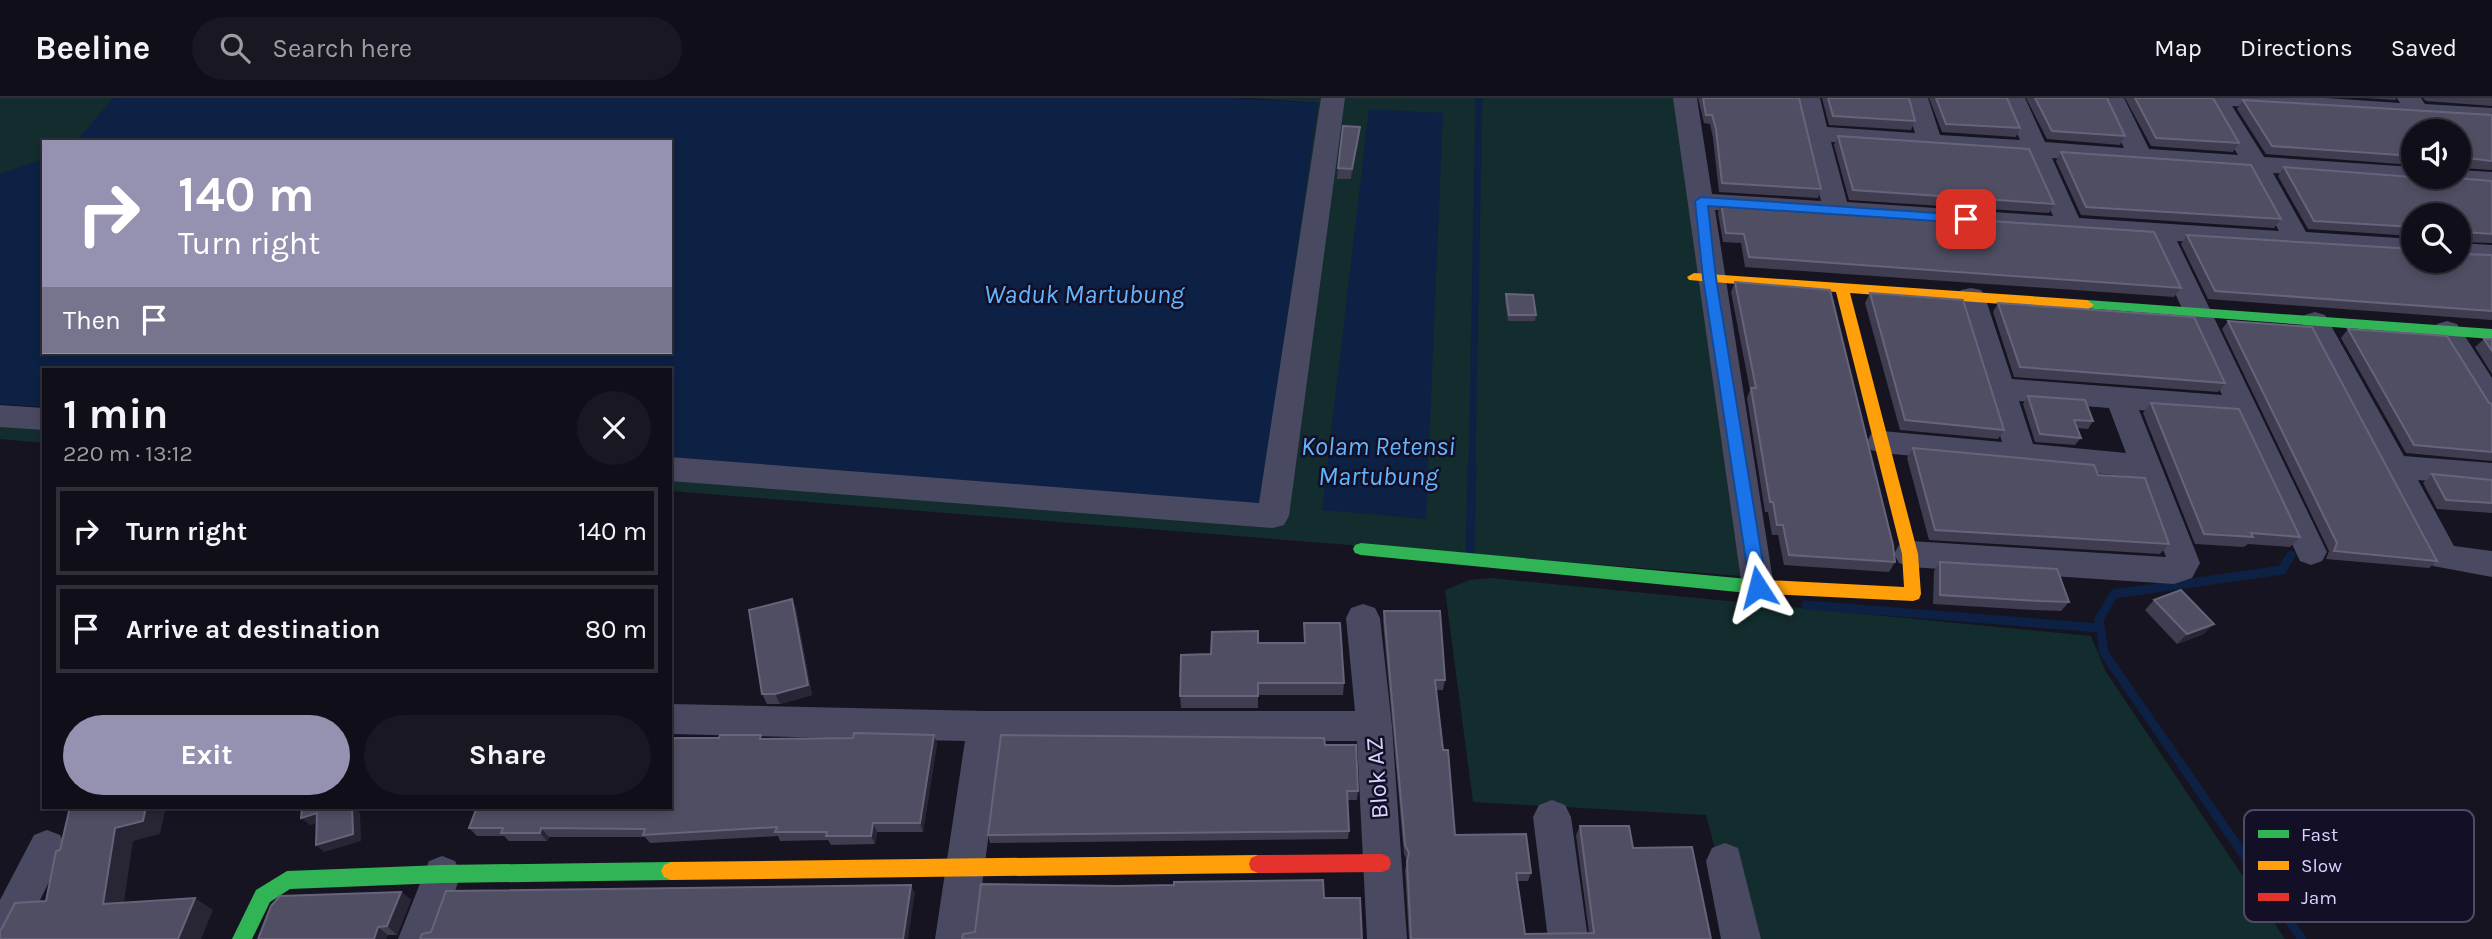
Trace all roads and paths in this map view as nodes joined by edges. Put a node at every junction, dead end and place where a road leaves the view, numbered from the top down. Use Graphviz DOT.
graph roads {
  1 [pos="1333,98"];
  2 [pos="1685,98"];
  3 [pos="1808,98"];
  4 [pos="1916,98"];
  5 [pos="2013,98"];
  6 [pos="2112,98"];
  7 [pos="2215,98"];
  8 [pos="2414,104"];
  9 [pos="2492,115"];
  10 [pos="1817,134"];
  11 [pos="1930,142"];
  12 [pos="2036,149"];
  13 [pos="2140,156"];
  14 [pos="2256,164"];
  15 [pos="2401,174"];
  16 [pos="2471,179"];
  17 [pos="2492,180"];
  18 [pos="1701,201"];
  19 [pos="1836,210"];
  20 [pos="2070,226"];
  21 [pos="2160,232"];
  22 [pos="2297,239"];
  23 [pos="2401,247"];
  24 [pos="2471,253"];
  25 [pos="2492,254"];
  26 [pos="1704,278"];
  27 [pos="1842,288"];
  28 [pos="1970,297"];
  29 [pos="2199,313"];
  30 [pos="2315,322"];
  31 [pos="2447,331"];
  32 [pos="2492,334"];
  33 [pos="2000,389"];
  34 [pos="2120,398"];
  35 [pos="2492,402"];
  36 [pos="2242,407"];
  37 [pos="0,416"];
  38 [pos="42,419"];
  39 [pos="1882,442"];
  40 [pos="2021,455"];
  41 [pos="2145,466"];
  42 [pos="2395,467"];
  43 [pos="672,469"];
  44 [pos="2492,475"];
  45 [pos="1361,549"];
  46 [pos="2311,552"];
  47 [pos="1910,554"];
  48 [pos="2492,564"];
  49 [pos="1749,586"];
  50 [pos="1363,618"];
  51 [pos="672,719"];
  52 [pos="985,726"];
  53 [pos="1374,726"];
  54 [pos="1552,817"];
  55 [pos="47,847"];
  56 [pos="1725,861"];
  57 [pos="1382,863"];
  58 [pos="963,867"];
  59 [pos="442,874"];
  60 [pos="1,939"];
  61 [pos="242,939"];
  62 [pos="418,939"];
  63 [pos="955,939"];
  64 [pos="1387,939"];
  65 [pos="1568,939"];
  66 [pos="1741,939"];
  1 -- 43 [label="street"];
  2 -- 18 [label="street"];
  3 -- 10 [label="street"];
  4 -- 11 [label="street"];
  5 -- 12 [label="street"];
  6 -- 13 [label="street"];
  7 -- 8 [label="street"];
  7 -- 14 [label="street"];
  8 -- 9 [label="street"];
  10 -- 11 [label="street"];
  10 -- 19 [label="street"];
  11 -- 12 [label="street"];
  12 -- 13 [label="street"];
  12 -- 20 [label="street"];
  13 -- 14 [label="street"];
  14 -- 15 [label="street"];
  14 -- 22 [label="street"];
  16 -- 17 [label="street"];
  18 -- 19 [label="street"];
  18 -- 26 [label="street"];
  19 -- 20 [label="street"];
  20 -- 21 [label="street"];
  21 -- 22 [label="street"];
  21 -- 29 [label="street"];
  22 -- 23 [label="street"];
  24 -- 25 [label="street"];
  26 -- 27 [label="street"];
  26 -- 49 [label="street"];
  27 -- 28 [label="street"];
  27 -- 39 [label="street"];
  28 -- 29 [label="street"];
  28 -- 33 [label="street"];
  29 -- 30 [label="street"];
  29 -- 36 [label="street"];
  30 -- 31 [label="street"];
  30 -- 42 [label="street"];
  31 -- 32 [label="street"];
  31 -- 35 [label="street"];
  33 -- 34 [label="street"];
  33 -- 40 [label="street"];
  34 -- 36 [label="street"];
  34 -- 41 [label="street"];
  36 -- 46 [label="street"];
  37 -- 38 [label="street"];
  39 -- 40 [label="street"];
  39 -- 47 [label="street"];
  40 -- 41 [label="street"];
  41 -- 47 [label="street"];
  42 -- 44 [label="street"];
  42 -- 48 [label="street"];
  45 -- 49 [label="street"];
  47 -- 49 [label="street"];
  50 -- 53 [label="street, Blok AZ"];
  51 -- 52 [label="street"];
  52 -- 53 [label="street"];
  52 -- 58 [label="street"];
  53 -- 57 [label="street, Blok AZ"];
  54 -- 65 [label="street"];
  55 -- 60 [label="street"];
  56 -- 66 [label="street"];
  57 -- 58 [label="street"];
  57 -- 64 [label="street, Blok AZ"];
  58 -- 59 [label="street"];
  58 -- 63 [label="street"];
  59 -- 61 [label="street"];
  59 -- 62 [label="street"];
}
